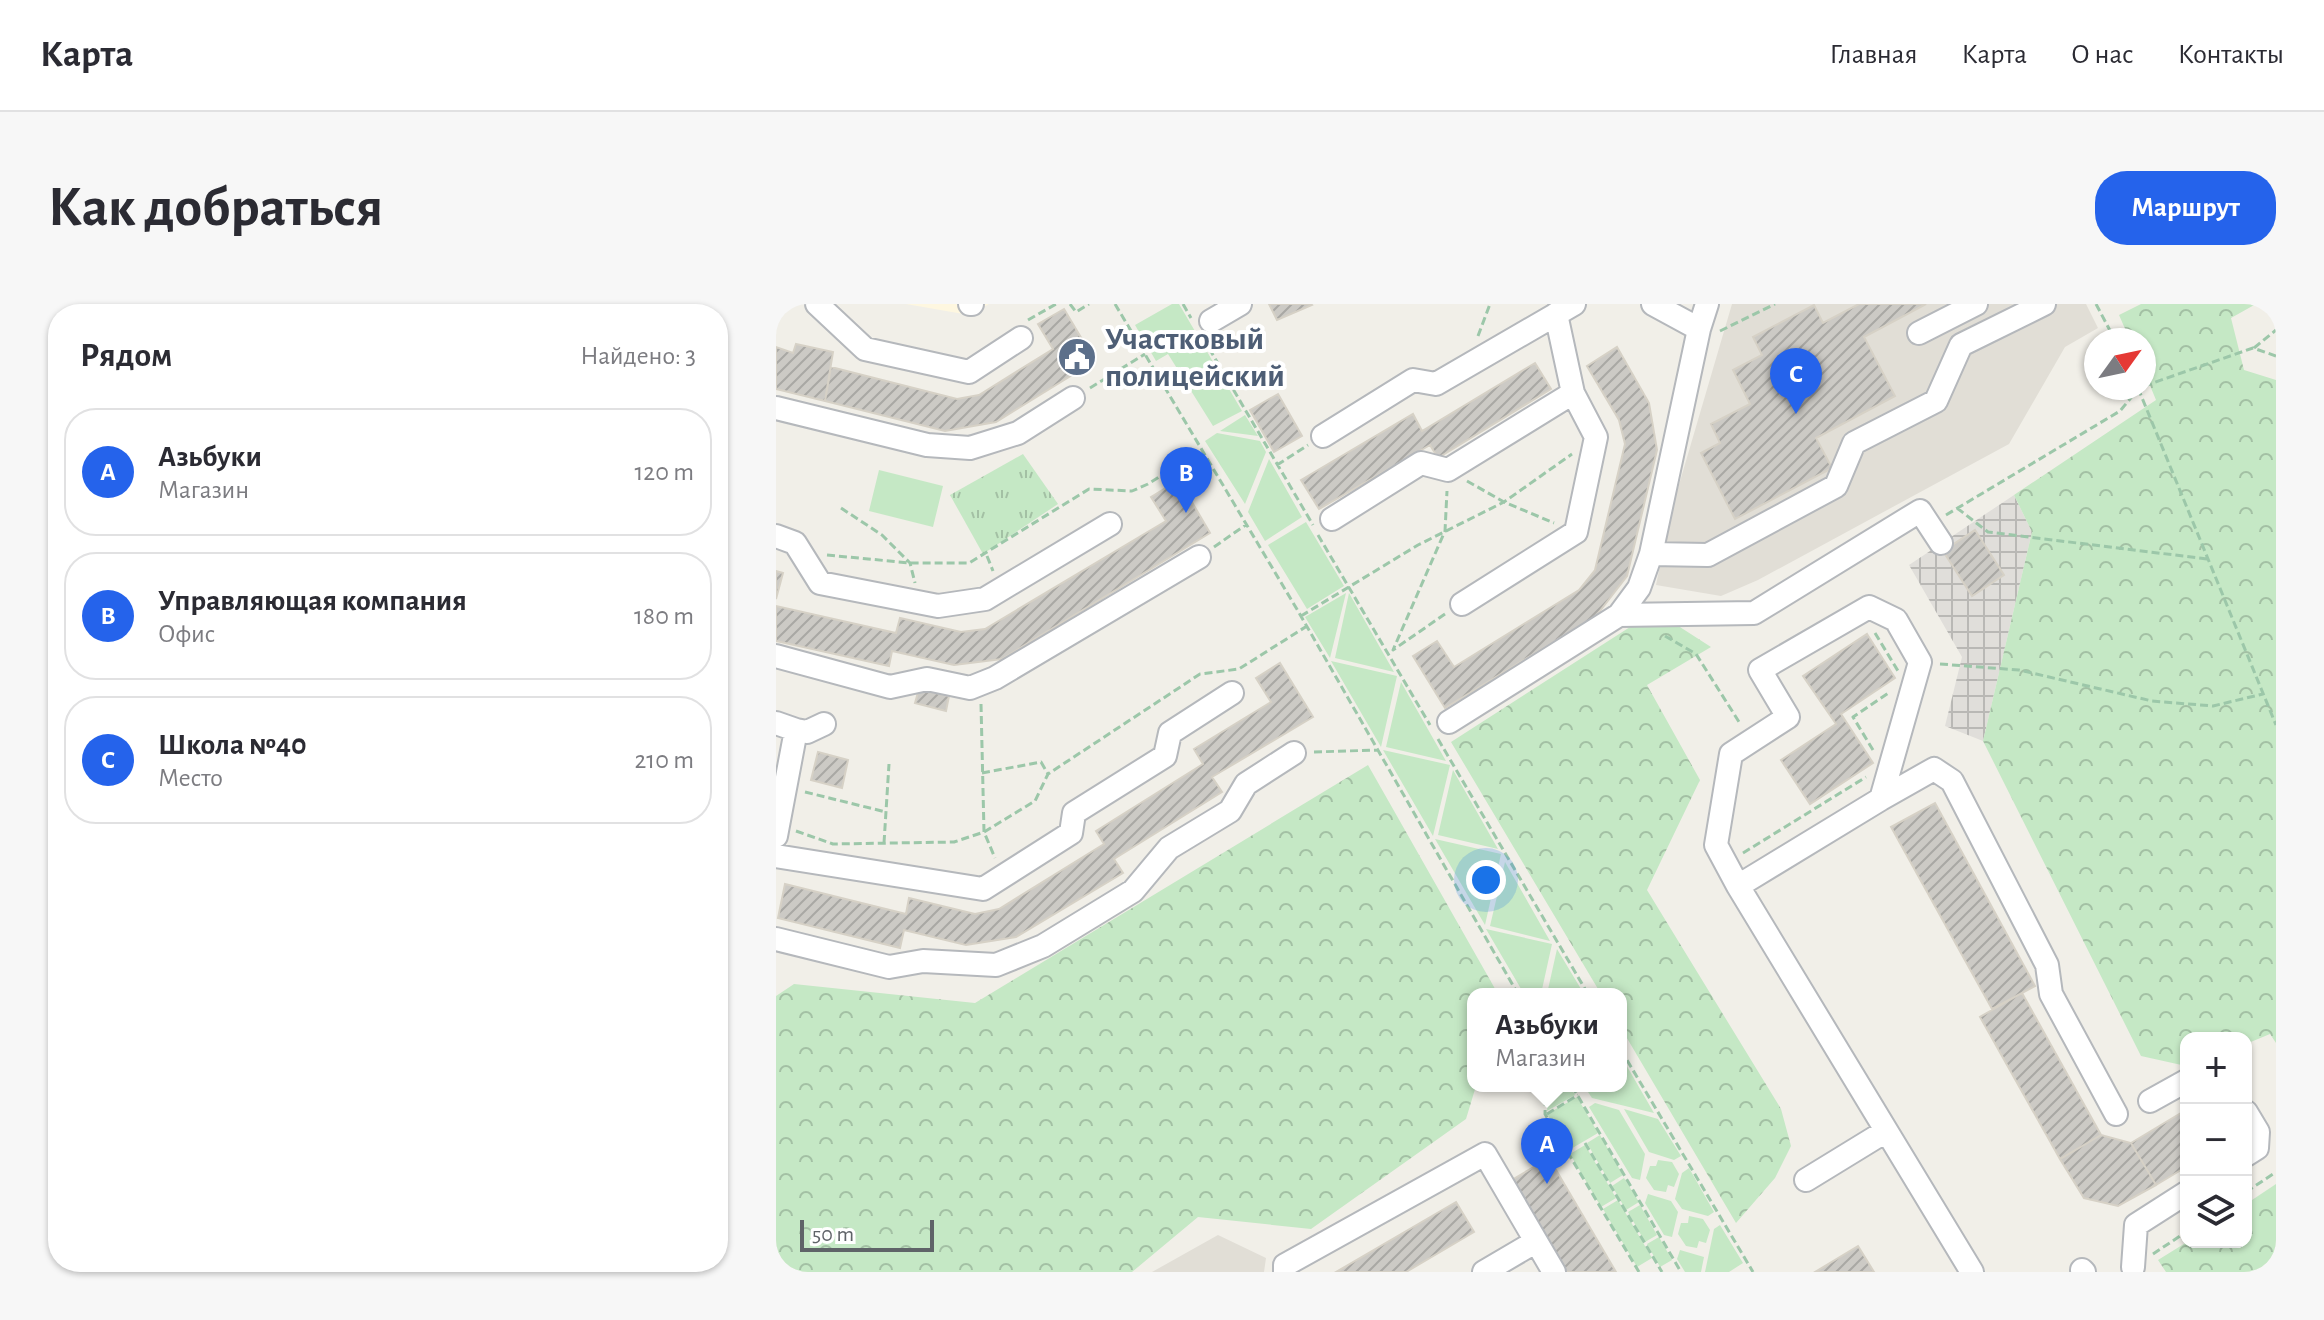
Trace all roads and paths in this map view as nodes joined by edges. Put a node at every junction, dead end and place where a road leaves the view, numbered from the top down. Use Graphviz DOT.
graph roads {
  1 [pos="817,304"];
  2 [pos="1056,304"];
  3 [pos="1070,304"];
  4 [pos="1089,304"];
  5 [pos="1115,304"];
  6 [pos="1183,304"];
  7 [pos="1240,304"];
  8 [pos="1653,304"];
  9 [pos="1775,304"];
  10 [pos="1976,304"];
  11 [pos="2044,304"];
  12 [pos="2096,304"];
  13 [pos="1565,309"];
  14 [pos="1716,311"];
  15 [pos="1211,321"];
  16 [pos="2109,328"];
  17 [pos="1699,329"];
  18 [pos="2276,330"];
  19 [pos="1919,333"];
  20 [pos="1021,338"];
  21 [pos="2253,348"];
  22 [pos="1145,354"];
  23 [pos="2276,356"];
  24 [pos="2156,382"];
  25 [pos="1573,393"];
  26 [pos="1073,398"];
  27 [pos="2130,400"];
  28 [pos="2145,400"];
  29 [pos="776,408"];
  30 [pos="1323,436"];
  31 [pos="1596,437"];
  32 [pos="1202,450"];
  33 [pos="1277,465"];
  34 [pos="1448,470"];
  35 [pos="1504,502"];
  36 [pos="841,508"];
  37 [pos="1957,508"];
  38 [pos="1332,519"];
  39 [pos="1110,524"];
  40 [pos="1247,524"];
  41 [pos="1445,531"];
  42 [pos="1576,532"];
  43 [pos="1935,534"];
  44 [pos="776,536"];
  45 [pos="1651,554"];
  46 [pos="1199,557"];
  47 [pos="2208,559"];
  48 [pos="910,563"];
  49 [pos="809,565"];
  50 [pos="1349,588"];
  51 [pos="919,602"];
  52 [pos="1462,604"];
  53 [pos="1625,614"];
  54 [pos="1301,616"];
  55 [pos="1307,626"];
  56 [pos="1875,632"];
  57 [pos="1393,650"];
  58 [pos="1388,653"];
  59 [pos="776,656"];
  60 [pos="1920,662"];
  61 [pos="1905,682"];
  62 [pos="981,684"];
  63 [pos="1892,691"];
  64 [pos="1232,693"];
  65 [pos="2263,694"];
  66 [pos="1449,722"];
  67 [pos="824,724"];
  68 [pos="2276,725"];
  69 [pos="786,726"];
  70 [pos="1751,741"];
  71 [pos="1378,750"];
  72 [pos="1294,753"];
  73 [pos="1876,754"];
  74 [pos="889,764"];
  75 [pos="982,773"];
  76 [pos="1048,774"];
  77 [pos="1870,775"];
  78 [pos="793,790"];
  79 [pos="1881,799"];
  80 [pos="886,812"];
  81 [pos="778,832"];
  82 [pos="984,832"];
  83 [pos="884,843"];
  84 [pos="776,856"];
  85 [pos="1735,858"];
  86 [pos="1003,876"];
  87 [pos="1738,886"];
  88 [pos="776,939"];
  89 [pos="1515,988"];
  90 [pos="1584,988"];
  91 [pos="1627,1060"];
  92 [pos="2180,1084"];
  93 [pos="1546,1092"];
  94 [pos="1576,1092"];
  95 [pos="1578,1095"];
  96 [pos="2150,1101"];
  97 [pos="1545,1114"];
  98 [pos="2116,1114"];
  99 [pos="2252,1122"];
  100 [pos="1886,1131"];
  101 [pos="1585,1143"];
  102 [pos="2252,1151"];
  103 [pos="2276,1172"];
  104 [pos="1806,1180"];
  105 [pos="2252,1188"];
  106 [pos="2180,1197"];
  107 [pos="2180,1236"];
  108 [pos="1535,1242"];
  109 [pos="2131,1270"];
  110 [pos="1490,1271"];
  111 [pos="1285,1272"];
  112 [pos="1554,1272"];
  113 [pos="1639,1272"];
  114 [pos="1662,1272"];
  115 [pos="1681,1272"];
  116 [pos="1753,1272"];
  117 [pos="1972,1272"];
  1 -- 20 [label="street"];
  2 -- 20 [label="path"];
  3 -- 4 [label="path"];
  5 -- 22 [label="path"];
  6 -- 33 [label="path"];
  7 -- 15 [label="street"];
  8 -- 17 [label="street"];
  9 -- 14 [label="path"];
  10 -- 19 [label="street"];
  11 -- 45 [label="street"];
  12 -- 16 [label="path"];
  13 -- 25 [label="street"];
  13 -- 30 [label="street"];
  14 -- 17 [label="street"];
  17 -- 45 [label="street"];
  18 -- 21 [label="path"];
  21 -- 23 [label="path"];
  21 -- 24 [label="path"];
  22 -- 26 [label="path"];
  22 -- 32 [label="path"];
  25 -- 31 [label="street"];
  25 -- 34 [label="street"];
  26 -- 29 [label="street"];
  27 -- 37 [label="path"];
  28 -- 47 [label="path"];
  30 -- 33 [label="path"];
  31 -- 35 [label="path"];
  31 -- 42 [label="street"];
  32 -- 40 [label="path"];
  32 -- 48 [label="path"];
  33 -- 50 [label="path"];
  34 -- 35 [label="path"];
  34 -- 38 [label="street"];
  34 -- 41 [label="path"];
  35 -- 41 [label="path"];
  35 -- 42 [label="path"];
  36 -- 48 [label="path"];
  37 -- 43 [label="path"];
  37 -- 47 [label="path"];
  39 -- 51 [label="street"];
  40 -- 46 [label="path"];
  40 -- 54 [label="path"];
  41 -- 50 [label="path"];
  41 -- 57 [label="path"];
  42 -- 52 [label="street"];
  43 -- 53 [label="street"];
  44 -- 49 [label="street"];
  45 -- 53 [label="street"];
  46 -- 62 [label="street"];
  47 -- 65 [label="path"];
  48 -- 49 [label="path"];
  48 -- 51 [label="path"];
  49 -- 51 [label="street"];
  50 -- 54 [label="path"];
  50 -- 58 [label="path"];
  52 -- 57 [label="path"];
  53 -- 66 [label="street"];
  53 -- 70 [label="path"];
  54 -- 55 [label="path"];
  55 -- 71 [label="path"];
  55 -- 76 [label="path"];
  56 -- 61 [label="path"];
  57 -- 58 [label="path"];
  58 -- 90 [label="path"];
  59 -- 62 [label="street"];
  60 -- 65 [label="path"];
  60 -- 70 [label="street"];
  60 -- 79 [label="street"];
  62 -- 75 [label="path"];
  63 -- 73 [label="path"];
  64 -- 86 [label="street"];
  65 -- 68 [label="path"];
  67 -- 69 [label="street"];
  69 -- 81 [label="street"];
  70 -- 87 [label="street"];
  71 -- 72 [label="path"];
  71 -- 89 [label="path"];
  72 -- 88 [label="street"];
  74 -- 80 [label="path"];
  75 -- 76 [label="path"];
  75 -- 82 [label="path"];
  76 -- 82 [label="path"];
  77 -- 85 [label="path"];
  78 -- 80 [label="path"];
  79 -- 87 [label="street"];
  79 -- 98 [label="street"];
  80 -- 83 [label="path"];
  81 -- 83 [label="path"];
  82 -- 83 [label="path"];
  82 -- 86 [label="path"];
  84 -- 86 [label="street"];
  87 -- 100 [label="street"];
  91 -- 116 [label="path"];
  92 -- 96 [label="street"];
  93 -- 97 [label="path"];
  94 -- 95 [label="path"];
  95 -- 97 [label="path"];
  95 -- 115 [label="path"];
  97 -- 113 [label="path"];
  99 -- 102 [label="street"];
  100 -- 104 [label="street"];
  100 -- 117 [label="street"];
  101 -- 114 [label="path"];
  103 -- 105 [label="path"];
  106 -- 109 [label="street"];
  107 -- 109 [label="path"];
  108 -- 110 [label="street"];
  108 -- 111 [label="street"];
  108 -- 112 [label="street"];
}
